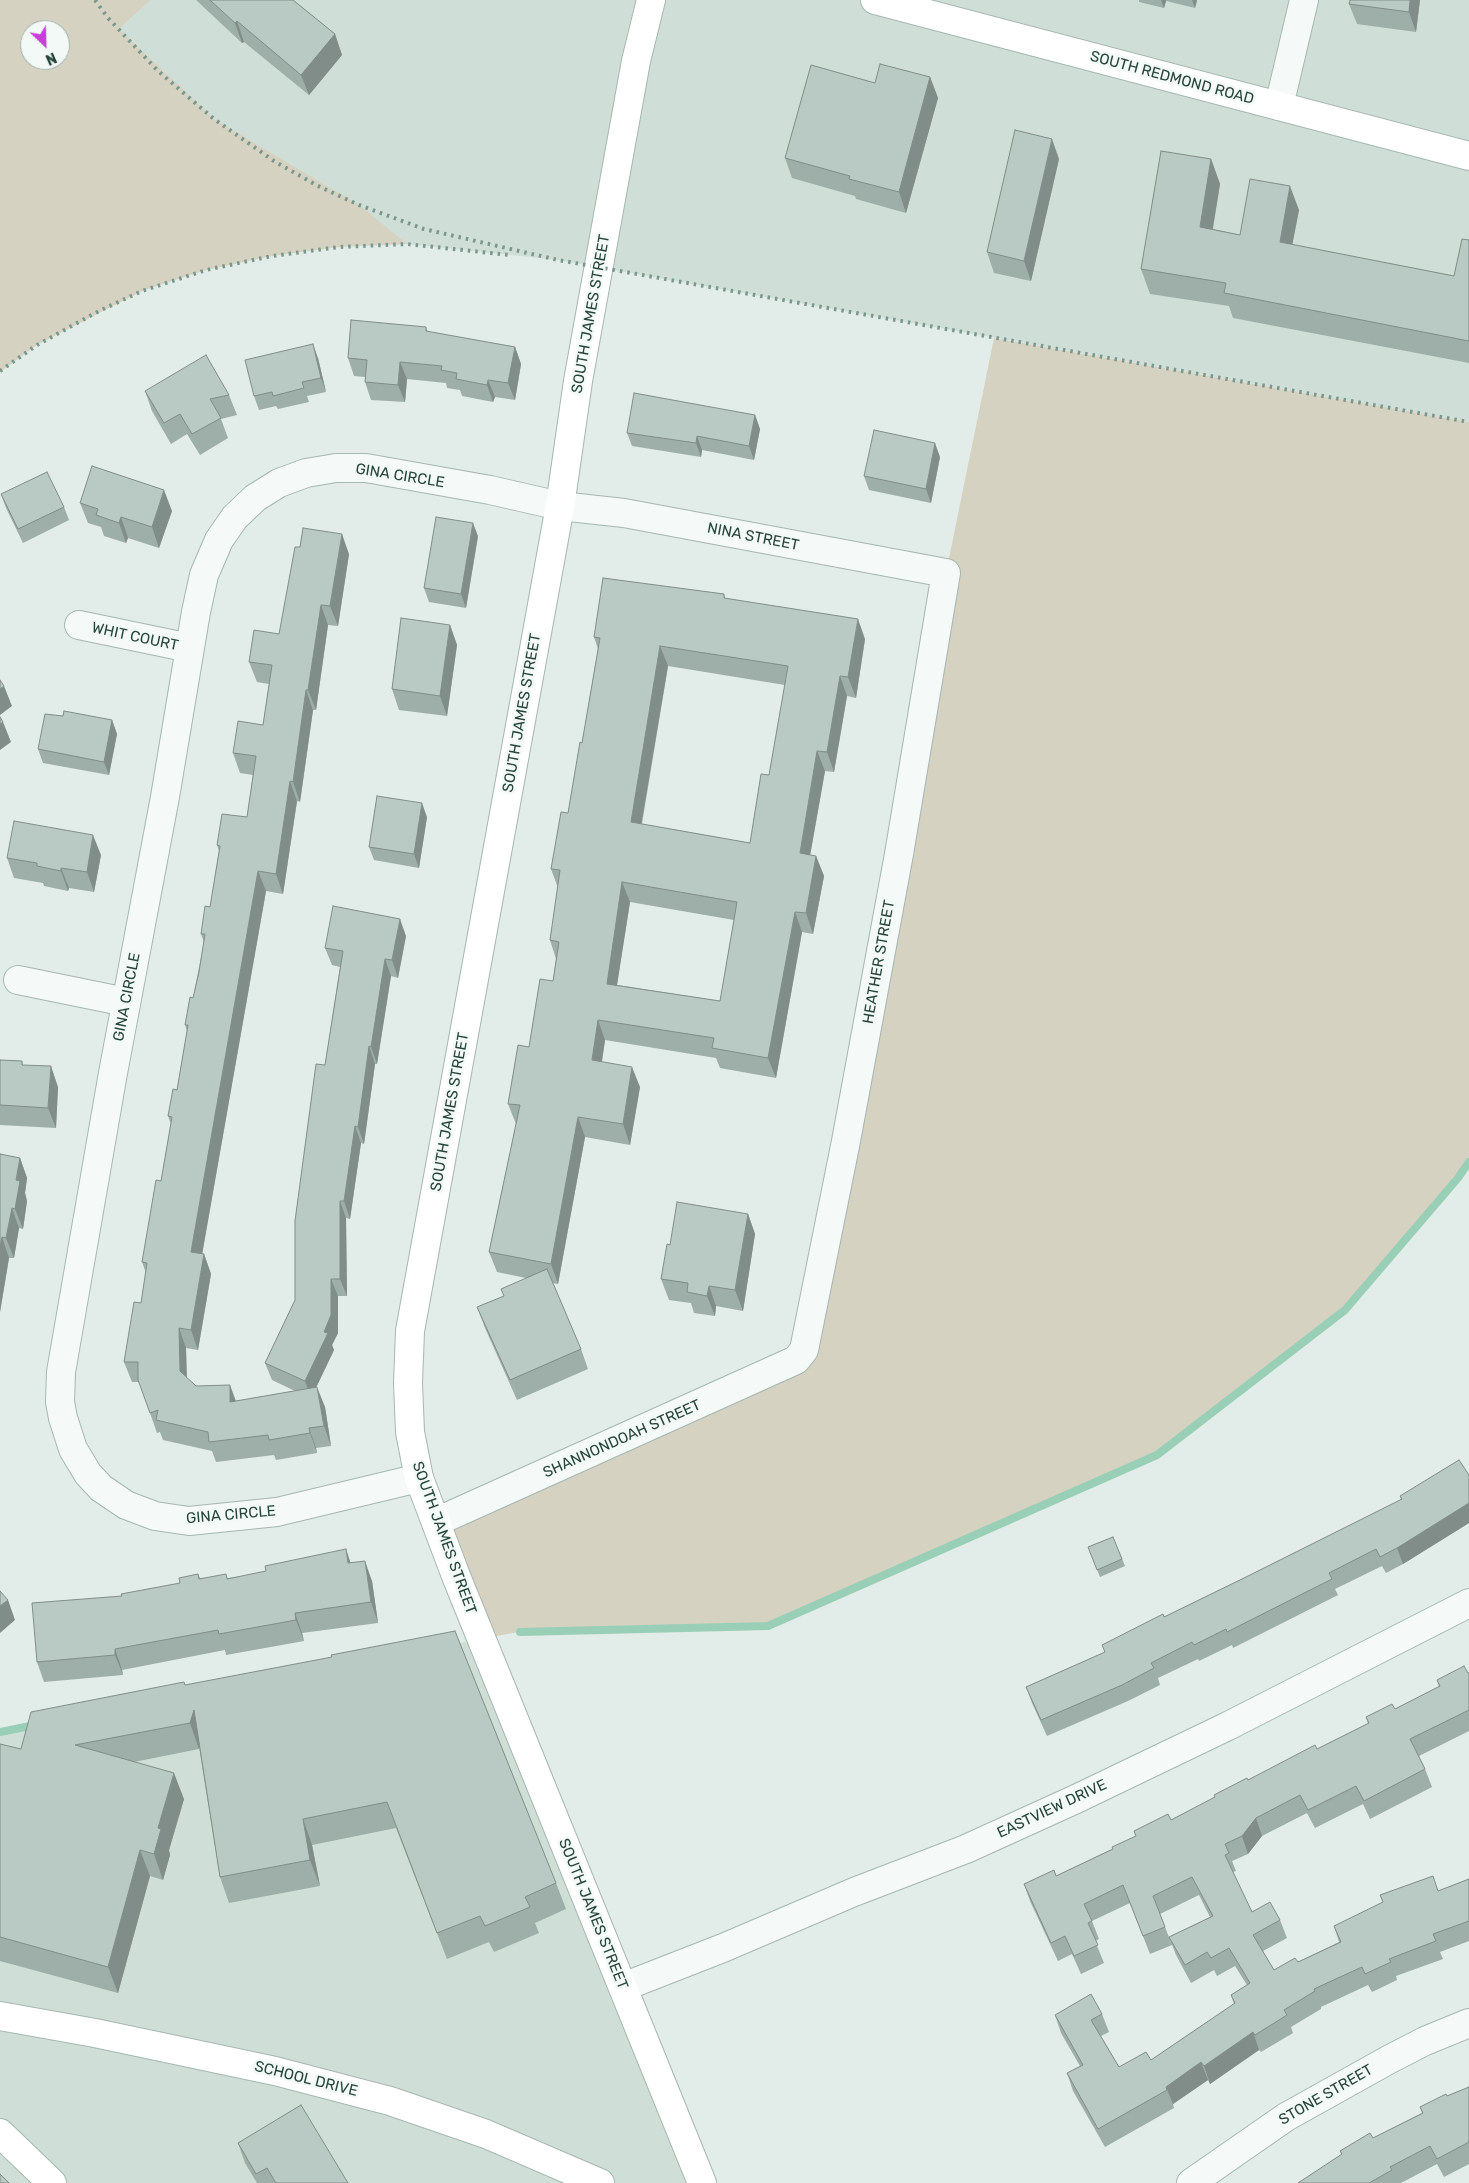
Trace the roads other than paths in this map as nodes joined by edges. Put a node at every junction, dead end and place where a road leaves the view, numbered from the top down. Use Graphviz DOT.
graph roads {
  1 [pos="652,0"];
  2 [pos="875,0"];
  3 [pos="1304,0"];
  4 [pos="1279,106"];
  5 [pos="1469,156"];
  6 [pos="560,506"];
  7 [pos="946,573"];
  8 [pos="79,625"];
  9 [pos="190,648"];
  10 [pos="18,980"];
  11 [pos="126,1002"];
  12 [pos="804,1350"];
  13 [pos="419,1478"];
  14 [pos="436,1522"];
  15 [pos="1469,1603"];
  16 [pos="623,1987"];
  17 [pos="0,2016"];
  18 [pos="1469,2023"];
  19 [pos="0,2133"];
  20 [pos="52,2183"];
  21 [pos="600,2183"];
  22 [pos="702,2183"];
  23 [pos="1191,2183"];
  1 -- 6 [label="street, SOUTH JAMES STREET"];
  2 -- 4 [label="street, SOUTH REDMOND ROAD"];
  3 -- 4 [label="street"];
  4 -- 5 [label="street, SOUTH REDMOND ROAD"];
  6 -- 7 [label="street, NINA STREET"];
  6 -- 9 [label="street, GINA CIRCLE"];
  6 -- 13 [label="street, SOUTH JAMES STREET"];
  7 -- 12 [label="street, HEATHER STREET"];
  8 -- 9 [label="street, WHIT COURT"];
  9 -- 11 [label="street, GINA CIRCLE"];
  10 -- 11 [label="street"];
  11 -- 13 [label="street, GINA CIRCLE"];
  12 -- 14 [label="street, SHANNONDOAH STREET"];
  13 -- 14 [label="street, SOUTH JAMES STREET"];
  14 -- 16 [label="street, SOUTH JAMES STREET"];
  15 -- 16 [label="street, EASTVIEW DRIVE"];
  16 -- 22 [label="street, SOUTH JAMES STREET"];
  17 -- 21 [label="street, SCHOOL DRIVE"];
  18 -- 23 [label="street, STONE STREET"];
  19 -- 20 [label="street"];
}
